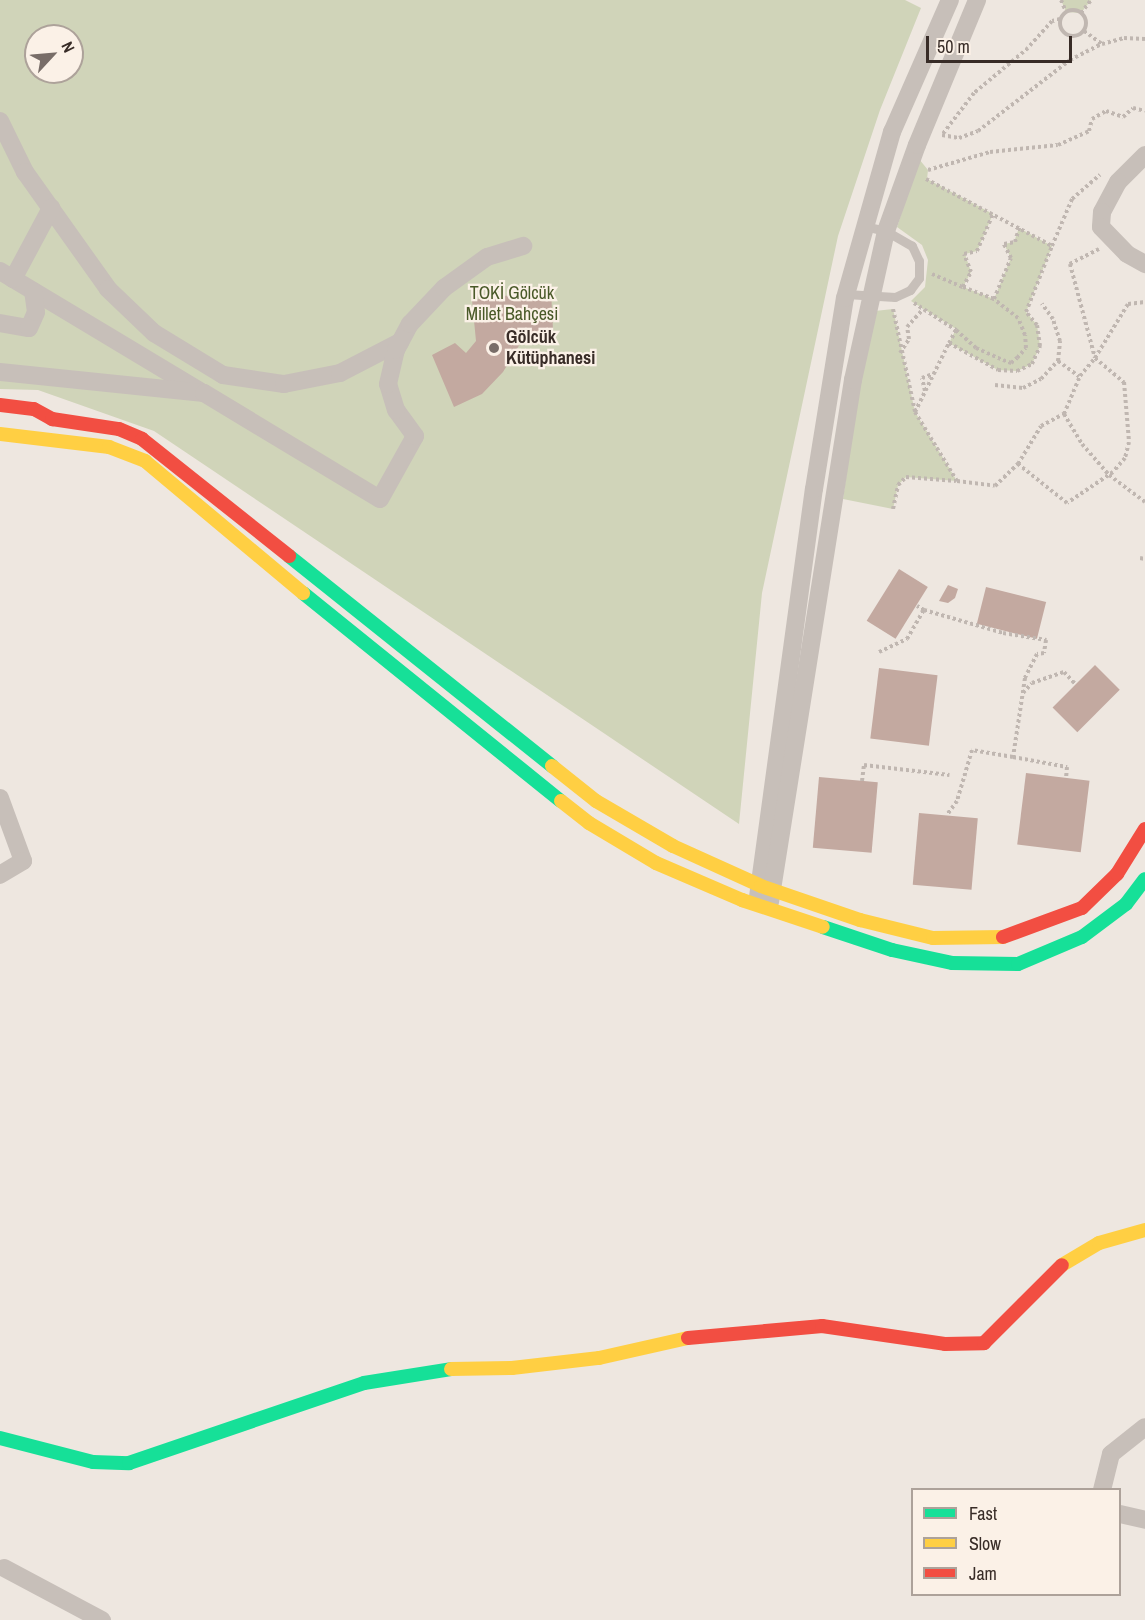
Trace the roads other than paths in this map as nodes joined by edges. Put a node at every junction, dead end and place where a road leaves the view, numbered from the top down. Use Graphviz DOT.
graph roads {
  1 [pos="950,0"];
  2 [pos="978,0"];
  3 [pos="0,121"];
  4 [pos="1145,155"];
  5 [pos="51,208"];
  6 [pos="866,226"];
  7 [pos="886,231"];
  8 [pos="523,246"];
  9 [pos="1145,264"];
  10 [pos="4,275"];
  11 [pos="33,291"];
  12 [pos="846,294"];
  13 [pos="872,298"];
  14 [pos="0,323"];
  15 [pos="400,342"];
  16 [pos="0,372"];
  17 [pos="204,393"];
  18 [pos="0,405"];
  19 [pos="0,434"];
  20 [pos="0,798"];
  21 [pos="1145,829"];
  22 [pos="0,875"];
  23 [pos="1145,879"];
  24 [pos="766,887"];
  25 [pos="763,907"];
  26 [pos="1145,1230"];
  27 [pos="1145,1427"];
  28 [pos="0,1438"];
  29 [pos="1102,1488"];
  30 [pos="1121,1514"];
  31 [pos="1145,1520"];
  32 [pos="4,1568"];
  33 [pos="102,1620"];
  1 -- 6 [label="street"];
  2 -- 7 [label="street"];
  3 -- 5 [label="street"];
  4 -- 9 [label="street"];
  5 -- 10 [label="street"];
  5 -- 15 [label="street"];
  6 -- 7 [label="lane"];
  6 -- 12 [label="street"];
  7 -- 13 [label="street"];
  7 -- 13 [label="lane"];
  8 -- 15 [label="street"];
  10 -- 11 [label="street"];
  11 -- 14 [label="street"];
  11 -- 17 [label="street"];
  12 -- 13 [label="lane"];
  12 -- 24 [label="street"];
  13 -- 24 [label="street"];
  15 -- 17 [label="street"];
  16 -- 17 [label="street"];
  18 -- 24 [label="main road"];
  19 -- 25 [label="main road"];
  20 -- 22 [label="street"];
  21 -- 24 [label="main road"];
  23 -- 25 [label="main road"];
  24 -- 25 [label="street"];
  26 -- 28 [label="main road"];
  27 -- 29 [label="street"];
  30 -- 31 [label="street"];
  32 -- 33 [label="street"];
}
